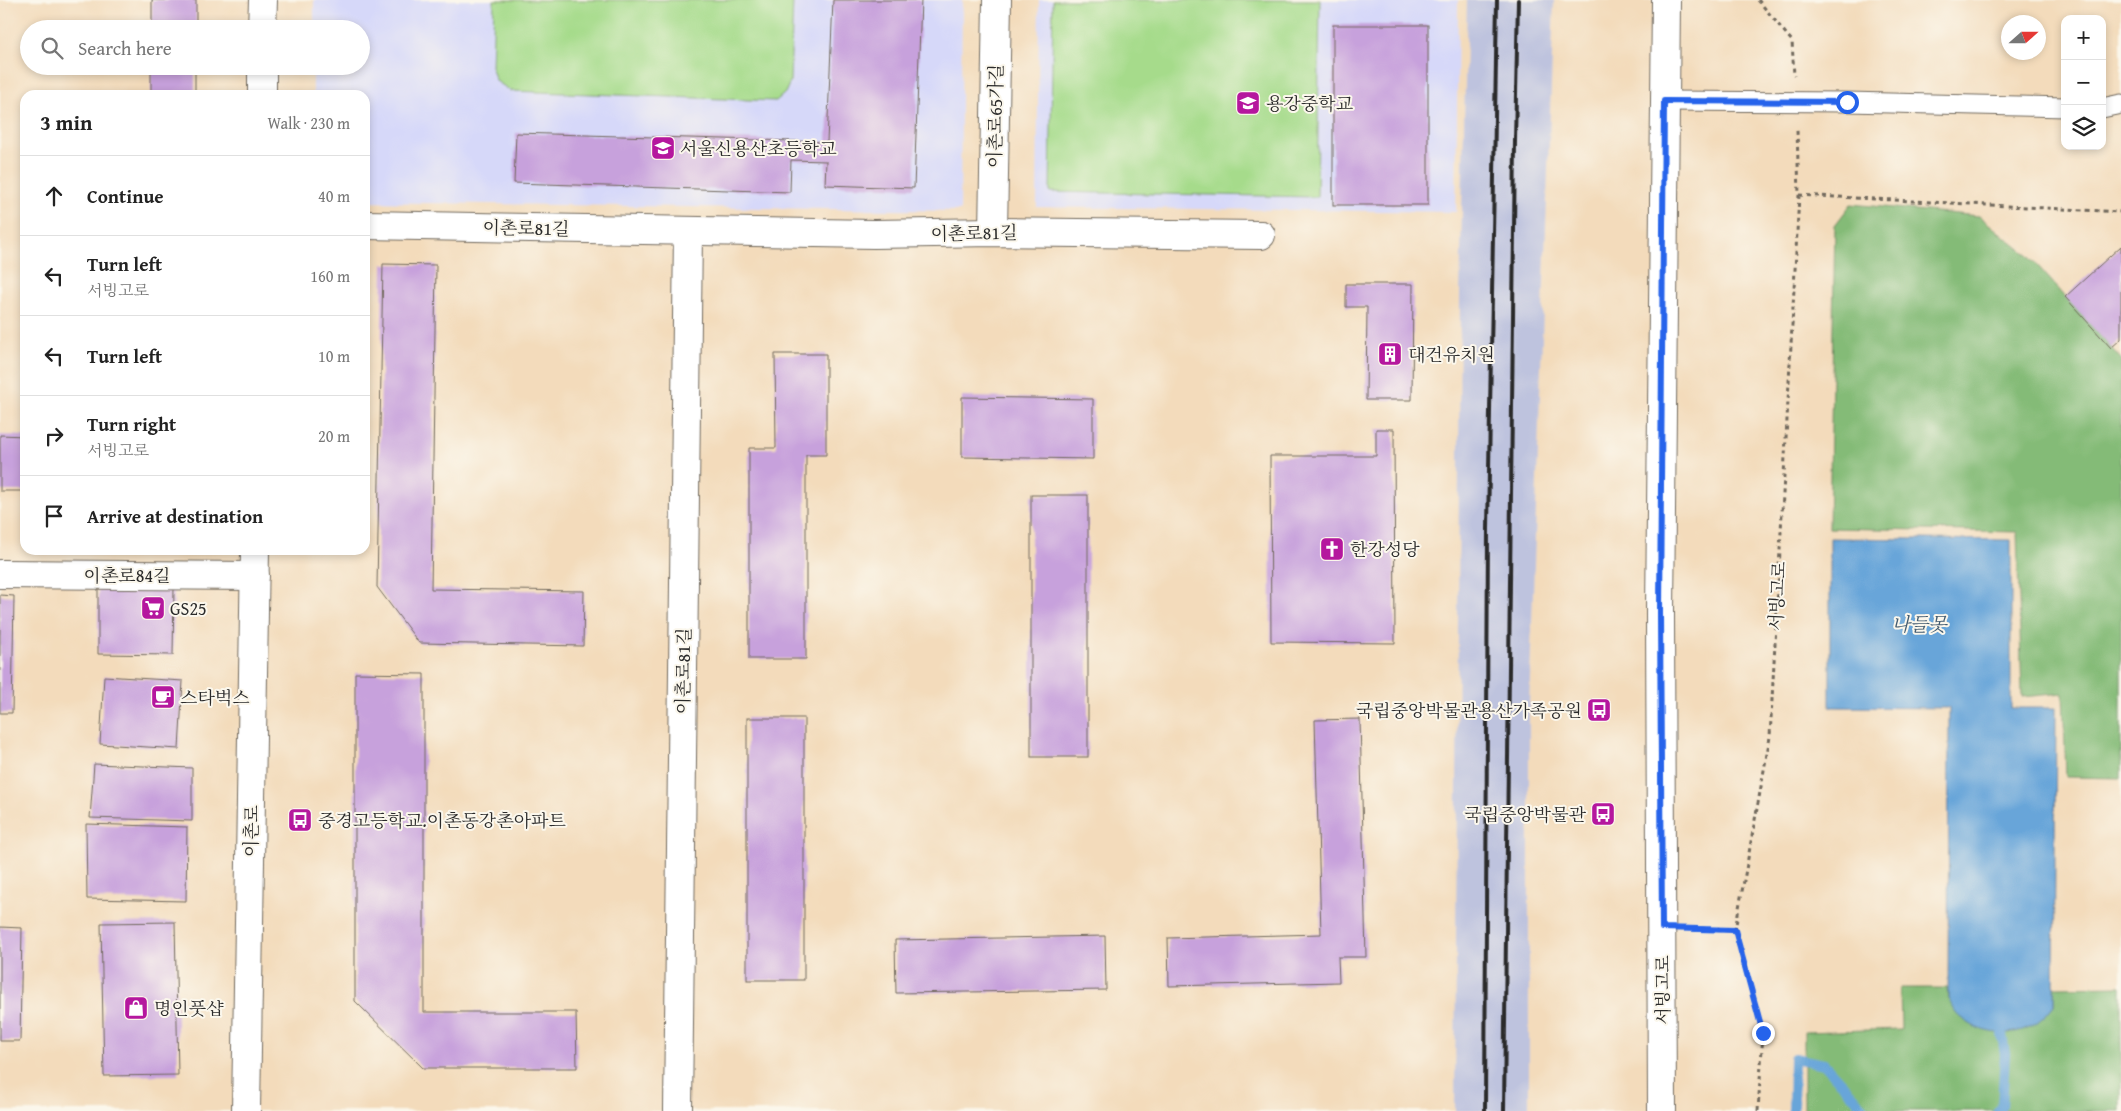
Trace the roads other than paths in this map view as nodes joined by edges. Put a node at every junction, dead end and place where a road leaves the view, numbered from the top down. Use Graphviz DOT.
graph roads {
  1 [pos="263,0"];
  2 [pos="997,0"];
  3 [pos="1666,0"];
  4 [pos="262,20"];
  5 [pos="262,75"];
  6 [pos="262,90"];
  7 [pos="1664,101"];
  8 [pos="2121,104"];
  9 [pos="2061,107"];
  10 [pos="2106,107"];
  11 [pos="370,225"];
  12 [pos="688,231"];
  13 [pos="993,232"];
  14 [pos="1261,235"];
  15 [pos="255,563"];
  16 [pos="0,574"];
  17 [pos="246,1111"];
  18 [pos="678,1111"];
  19 [pos="1662,1111"];
  1 -- 4 [label="street"];
  2 -- 13 [label="street, 이촌로65가길"];
  3 -- 7 [label="street, 서빙고로"];
  5 -- 6 [label="street"];
  7 -- 9 [label="lane"];
  7 -- 19 [label="street, 서빙고로"];
  8 -- 10 [label="lane"];
  11 -- 12 [label="street, 이촌로81길"];
  12 -- 13 [label="street, 이촌로81길"];
  12 -- 18 [label="street, 이촌로81길"];
  13 -- 14 [label="street, 이촌로81길"];
  15 -- 16 [label="street, 이촌로84길"];
  15 -- 17 [label="street, 이촌로"];
}
